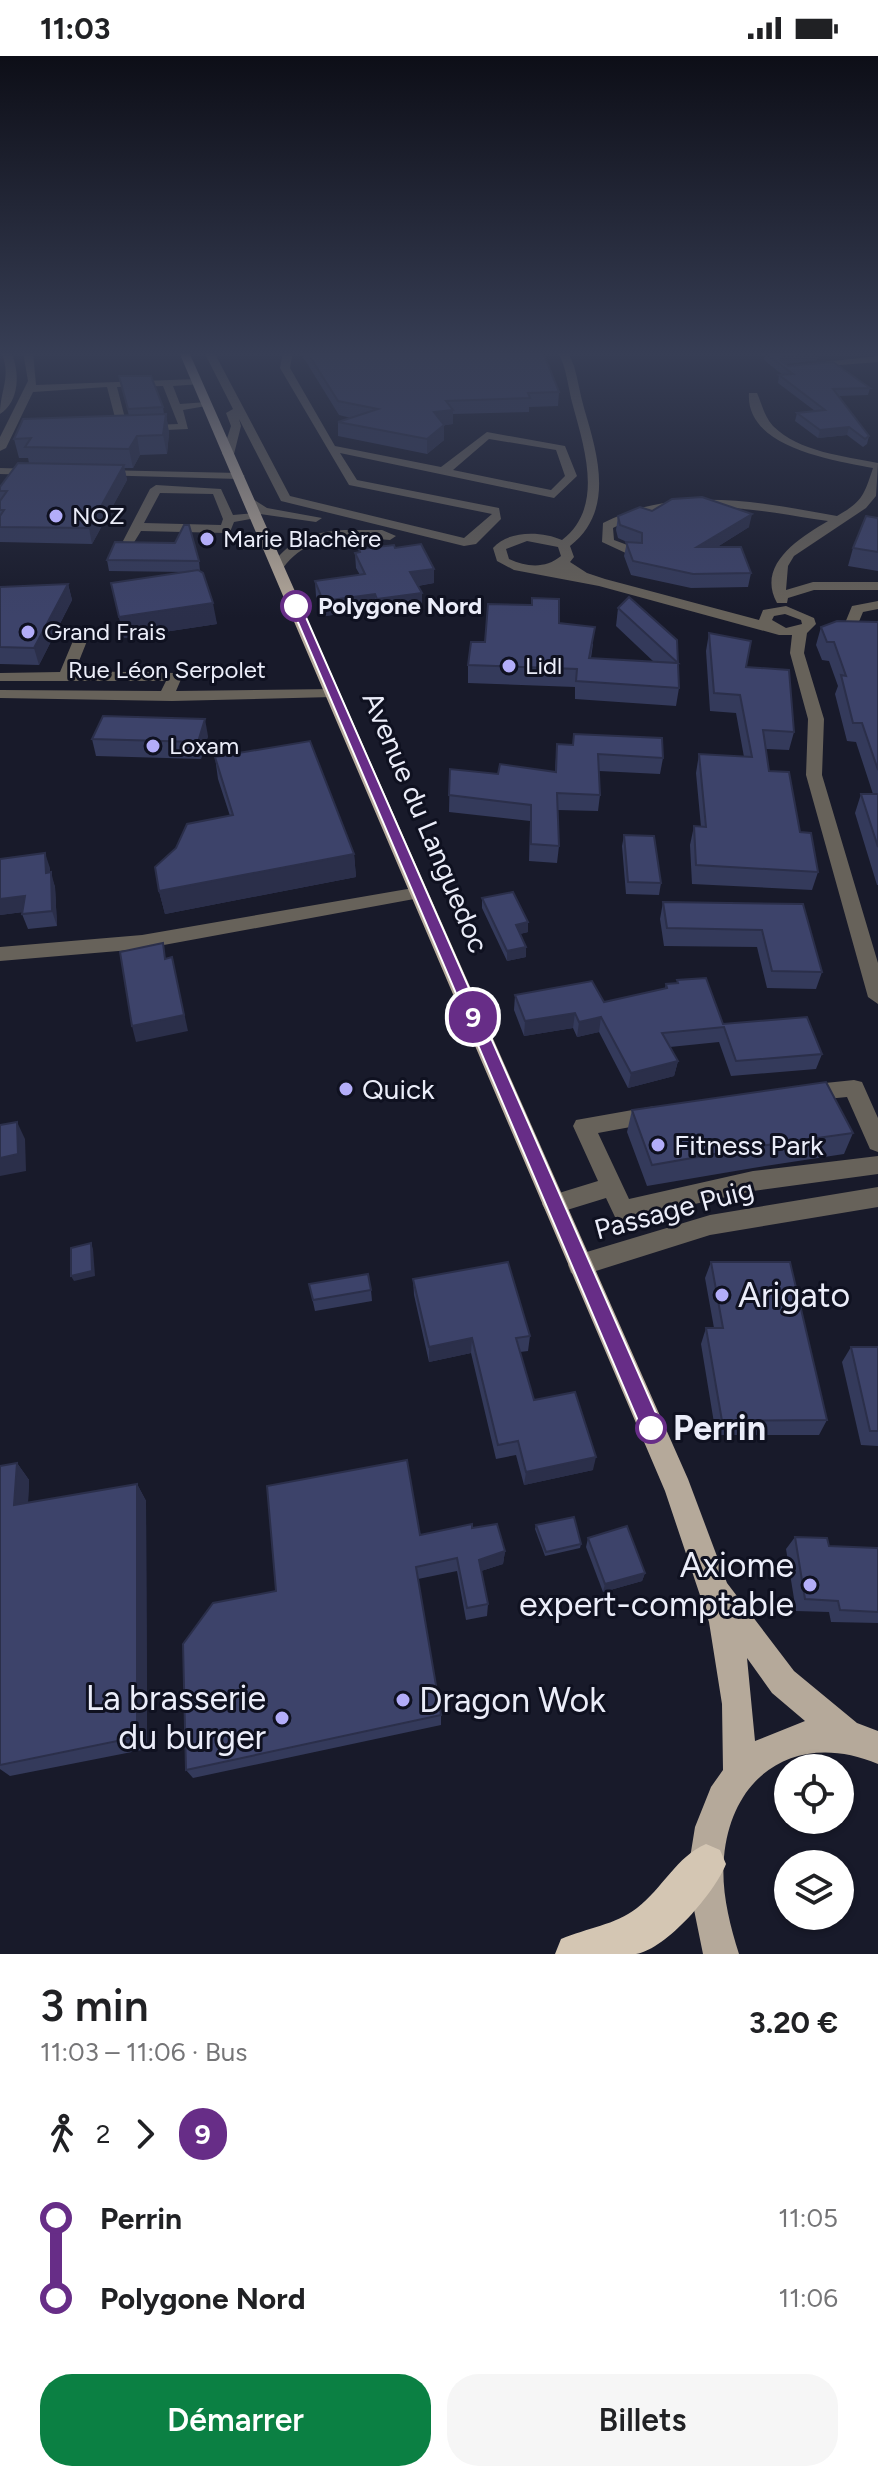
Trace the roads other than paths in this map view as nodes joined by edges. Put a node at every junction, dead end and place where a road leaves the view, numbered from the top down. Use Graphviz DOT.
graph roads {
  1 [pos="222,441"];
  2 [pos="232,441"];
  3 [pos="256,441"];
  4 [pos="327,441"];
  5 [pos="480,441"];
  6 [pos="519,441"];
  7 [pos="588,441"];
  8 [pos="784,441"];
  9 [pos="331,448"];
  10 [pos="228,454"];
  11 [pos="365,455"];
  12 [pos="878,468"];
  13 [pos="0,471"];
  14 [pos="345,471"];
  15 [pos="444,471"];
  16 [pos="45,472"];
  17 [pos="89,473"];
  18 [pos="164,475"];
  19 [pos="239,476"];
  20 [pos="156,489"];
  21 [pos="351,491"];
  22 [pos="221,501"];
  23 [pos="301,504"];
  24 [pos="862,505"];
  25 [pos="878,507"];
  26 [pos="252,509"];
  27 [pos="280,514"];
  28 [pos="587,515"];
  29 [pos="316,518"];
  30 [pos="505,518"];
  31 [pos="229,519"];
  32 [pos="840,520"];
  33 [pos="138,527"];
  34 [pos="390,536"];
  35 [pos="531,537"];
  36 [pos="550,539"];
  37 [pos="129,541"];
  38 [pos="308,541"];
  39 [pos="267,544"];
  40 [pos="563,545"];
  41 [pos="504,547"];
  42 [pos="634,552"];
  43 [pos="563,563"];
  44 [pos="278,565"];
  45 [pos="539,570"];
  46 [pos="600,582"];
  47 [pos="878,586"];
  48 [pos="878,605"];
  49 [pos="878,611"];
  50 [pos="775,613"];
  51 [pos="803,623"];
  52 [pos="842,625"];
  53 [pos="82,636"];
  54 [pos="797,653"];
  55 [pos="66,675"];
  56 [pos="0,677"];
  57 [pos="333,693"];
  58 [pos="0,694"];
  59 [pos="167,696"];
  60 [pos="419,893"];
  61 [pos="0,954"];
  62 [pos="878,997"];
  63 [pos="777,1098"];
  64 [pos="673,1113"];
  65 [pos="878,1143"];
  66 [pos="878,1165"];
  67 [pos="612,1187"];
  68 [pos="878,1197"];
  69 [pos="554,1204"];
  70 [pos="580,1265"];
  71 [pos="714,1585"];
  72 [pos="869,1744"];
  73 [pos="739,1772"];
  74 [pos="706,1864"];
  75 [pos="576,1954"];
  76 [pos="721,1954"];
  1 -- 10 [label="main road, Avenue du Languedoc"];
  2 -- 10 [label="street"];
  3 -- 23 [label="street"];
  4 -- 9 [label="street"];
  5 -- 15 [label="street"];
  6 -- 15 [label="street"];
  7 -- 28 [label="street"];
  8 -- 12 [label="street"];
  9 -- 11 [label="street"];
  9 -- 14 [label="street"];
  10 -- 19 [label="main road, Avenue du Languedoc"];
  11 -- 14 [label="street"];
  11 -- 15 [label="street"];
  12 -- 24 [label="street"];
  13 -- 16 [label="street"];
  14 -- 21 [label="street"];
  17 -- 18 [label="street"];
  18 -- 19 [label="street"];
  18 -- 20 [label="street"];
  19 -- 26 [label="main road, Avenue du Languedoc"];
  20 -- 22 [label="street"];
  20 -- 33 [label="street"];
  21 -- 23 [label="street"];
  21 -- 30 [label="street"];
  22 -- 26 [label="street"];
  22 -- 31 [label="street"];
  23 -- 30 [label="street"];
  24 -- 25 [label="street"];
  24 -- 32 [label="street"];
  26 -- 27 [label="street"];
  26 -- 27 [label="street"];
  26 -- 31 [label="street"];
  26 -- 39 [label="main road, Avenue du Languedoc"];
  27 -- 29 [label="street"];
  28 -- 36 [label="street"];
  28 -- 40 [label="street"];
  29 -- 34 [label="street"];
  29 -- 38 [label="street"];
  30 -- 35 [label="street"];
  30 -- 41 [label="street"];
  31 -- 33 [label="street"];
  32 -- 42 [label="street"];
  32 -- 50 [label="street"];
  33 -- 37 [label="street"];
  34 -- 38 [label="street"];
  34 -- 41 [label="street"];
  35 -- 36 [label="street"];
  35 -- 41 [label="street"];
  36 -- 40 [label="street"];
  38 -- 39 [label="street"];
  38 -- 44 [label="street"];
  39 -- 44 [label="main road, Avenue du Languedoc"];
  40 -- 43 [label="street"];
  41 -- 45 [label="street"];
  43 -- 45 [label="street"];
  43 -- 46 [label="street"];
  44 -- 57 [label="main road, Avenue du Languedoc"];
  45 -- 46 [label="street"];
  46 -- 50 [label="street"];
  47 -- 50 [label="street"];
  48 -- 52 [label="street"];
  49 -- 52 [label="street"];
  50 -- 51 [label="street"];
  50 -- 51 [label="street"];
  50 -- 54 [label="street"];
  51 -- 52 [label="street"];
  51 -- 54 [label="street"];
  53 -- 55 [label="street"];
  54 -- 62 [label="street"];
  55 -- 56 [label="street"];
  55 -- 59 [label="street"];
  57 -- 59 [label="street, Rue Léon Serpolet"];
  57 -- 60 [label="main road, Avenue du Languedoc"];
  58 -- 59 [label="street, Rue Léon Serpolet"];
  60 -- 61 [label="street"];
  60 -- 69 [label="main road, Avenue du Languedoc"];
  63 -- 65 [label="street"];
  64 -- 67 [label="street"];
  66 -- 67 [label="street"];
  67 -- 69 [label="street"];
  68 -- 70 [label="street, Passage Puig"];
  69 -- 70 [label="main road, Avenue du Languedoc"];
  70 -- 71 [label="main road, Avenue du Languedoc"];
  71 -- 72 [label="main road, Avenue du Languedoc"];
  71 -- 73 [label="main road, Avenue du Languedoc"];
  72 -- 73 [label="main road"];
  73 -- 74 [label="main road"];
  74 -- 75 [label="highway"];
  74 -- 76 [label="main road"];
}
